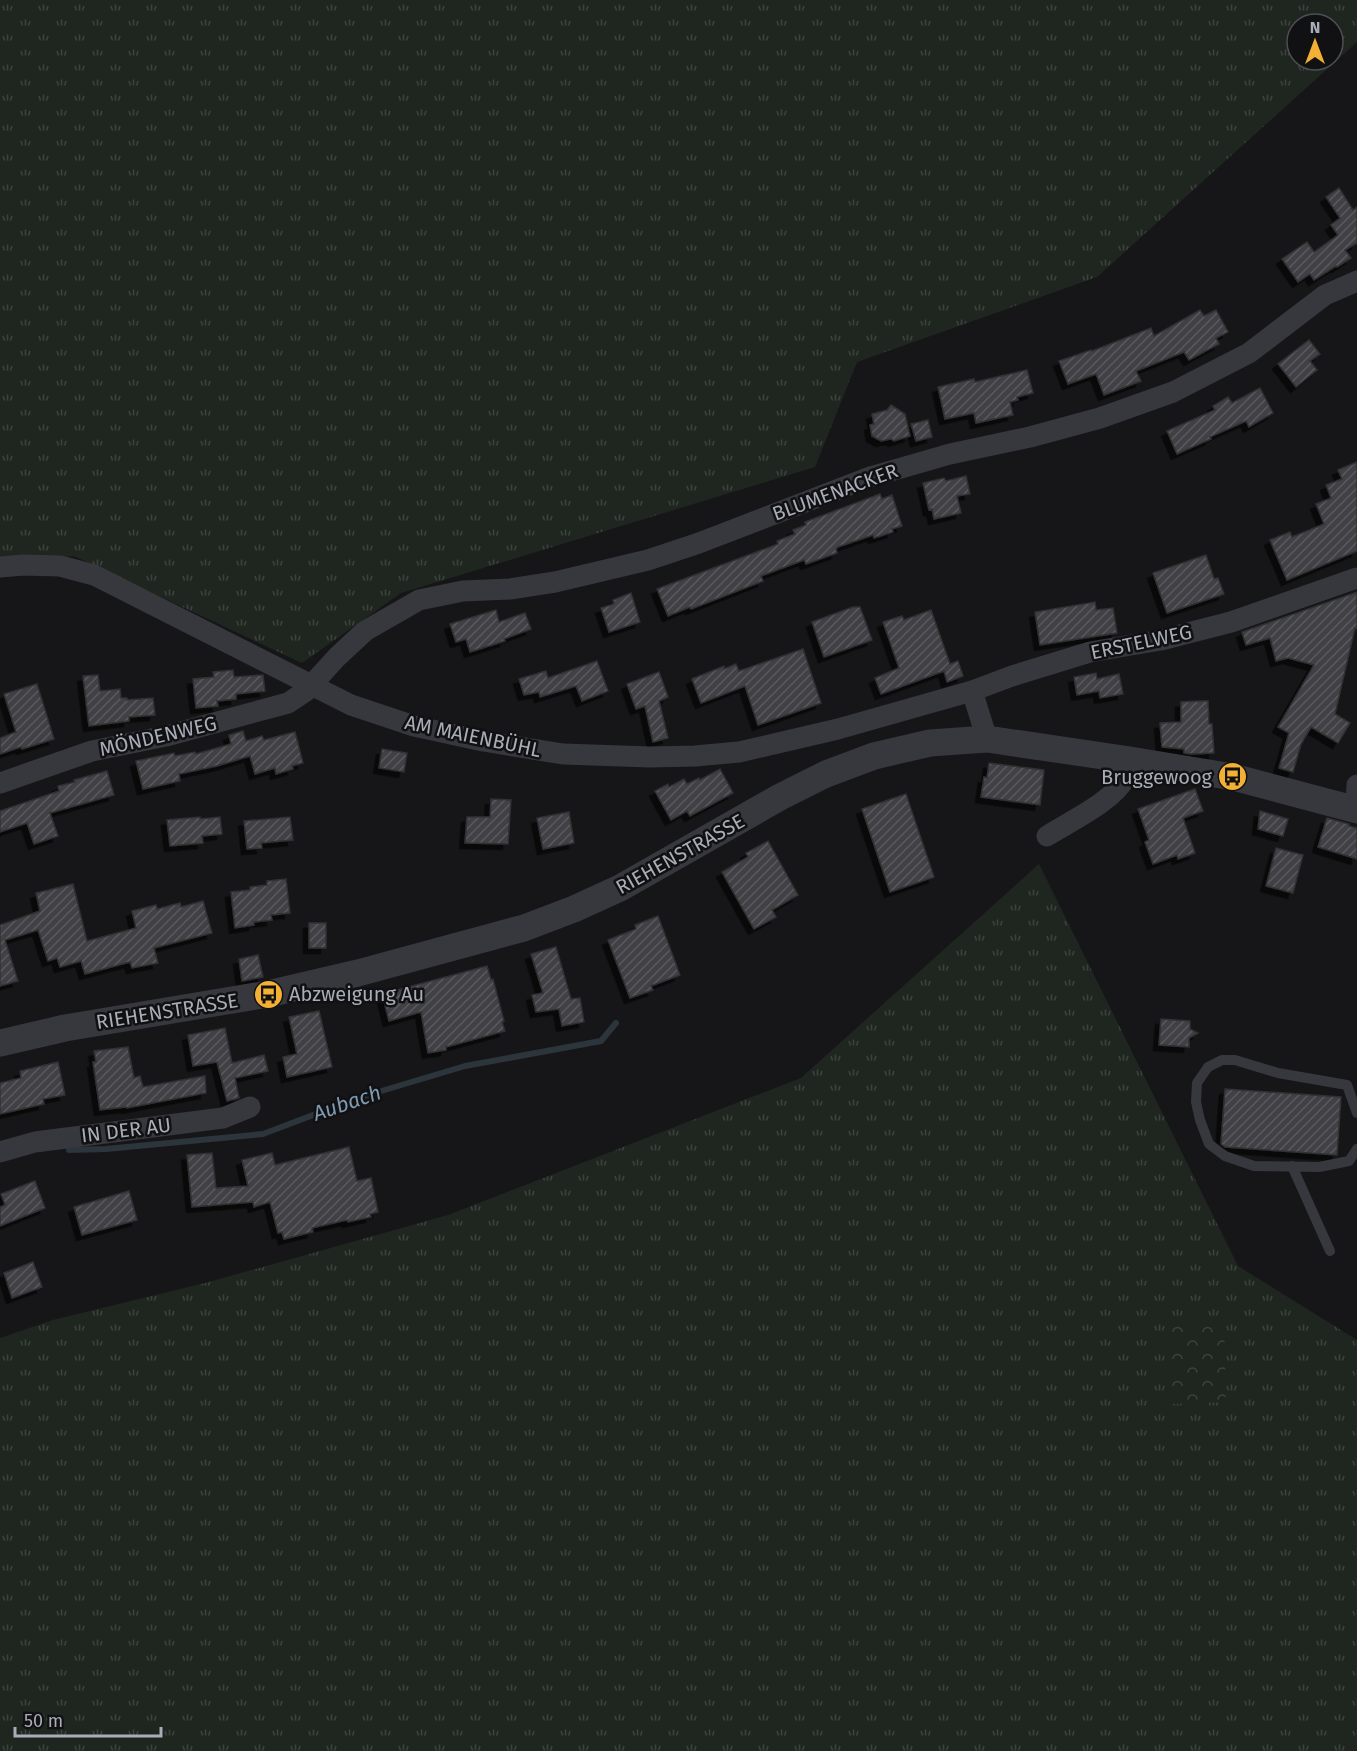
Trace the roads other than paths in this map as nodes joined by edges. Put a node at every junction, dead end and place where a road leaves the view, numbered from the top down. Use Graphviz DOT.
graph roads {
  1 [pos="1357,281"];
  2 [pos="0,567"];
  3 [pos="1357,578"];
  4 [pos="312,685"];
  5 [pos="972,691"];
  6 [pos="987,739"];
  7 [pos="1131,760"];
  8 [pos="0,783"];
  9 [pos="1357,801"];
  10 [pos="1047,836"];
  11 [pos="0,1043"];
  12 [pos="250,1107"];
  13 [pos="1357,1113"];
  14 [pos="1357,1149"];
  15 [pos="0,1152"];
  16 [pos="1292,1166"];
  17 [pos="1330,1251"];
  1 -- 4 [label="street, BLUMENACKER"];
  2 -- 4 [label="street, AM MAIENBÜHL"];
  3 -- 5 [label="street, ERSTELWEG"];
  4 -- 5 [label="street, AM MAIENBÜHL"];
  4 -- 8 [label="street, MÖNDENWEG"];
  5 -- 6 [label="street"];
  6 -- 7 [label="street, RIEHENSTRASSE"];
  6 -- 11 [label="street, RIEHENSTRASSE"];
  7 -- 9 [label="street, RIEHENSTRASSE"];
  7 -- 10 [label="street"];
  12 -- 15 [label="street, IN DER AU"];
  13 -- 16 [label="lane"];
  14 -- 16 [label="lane"];
  16 -- 17 [label="lane"];
}
